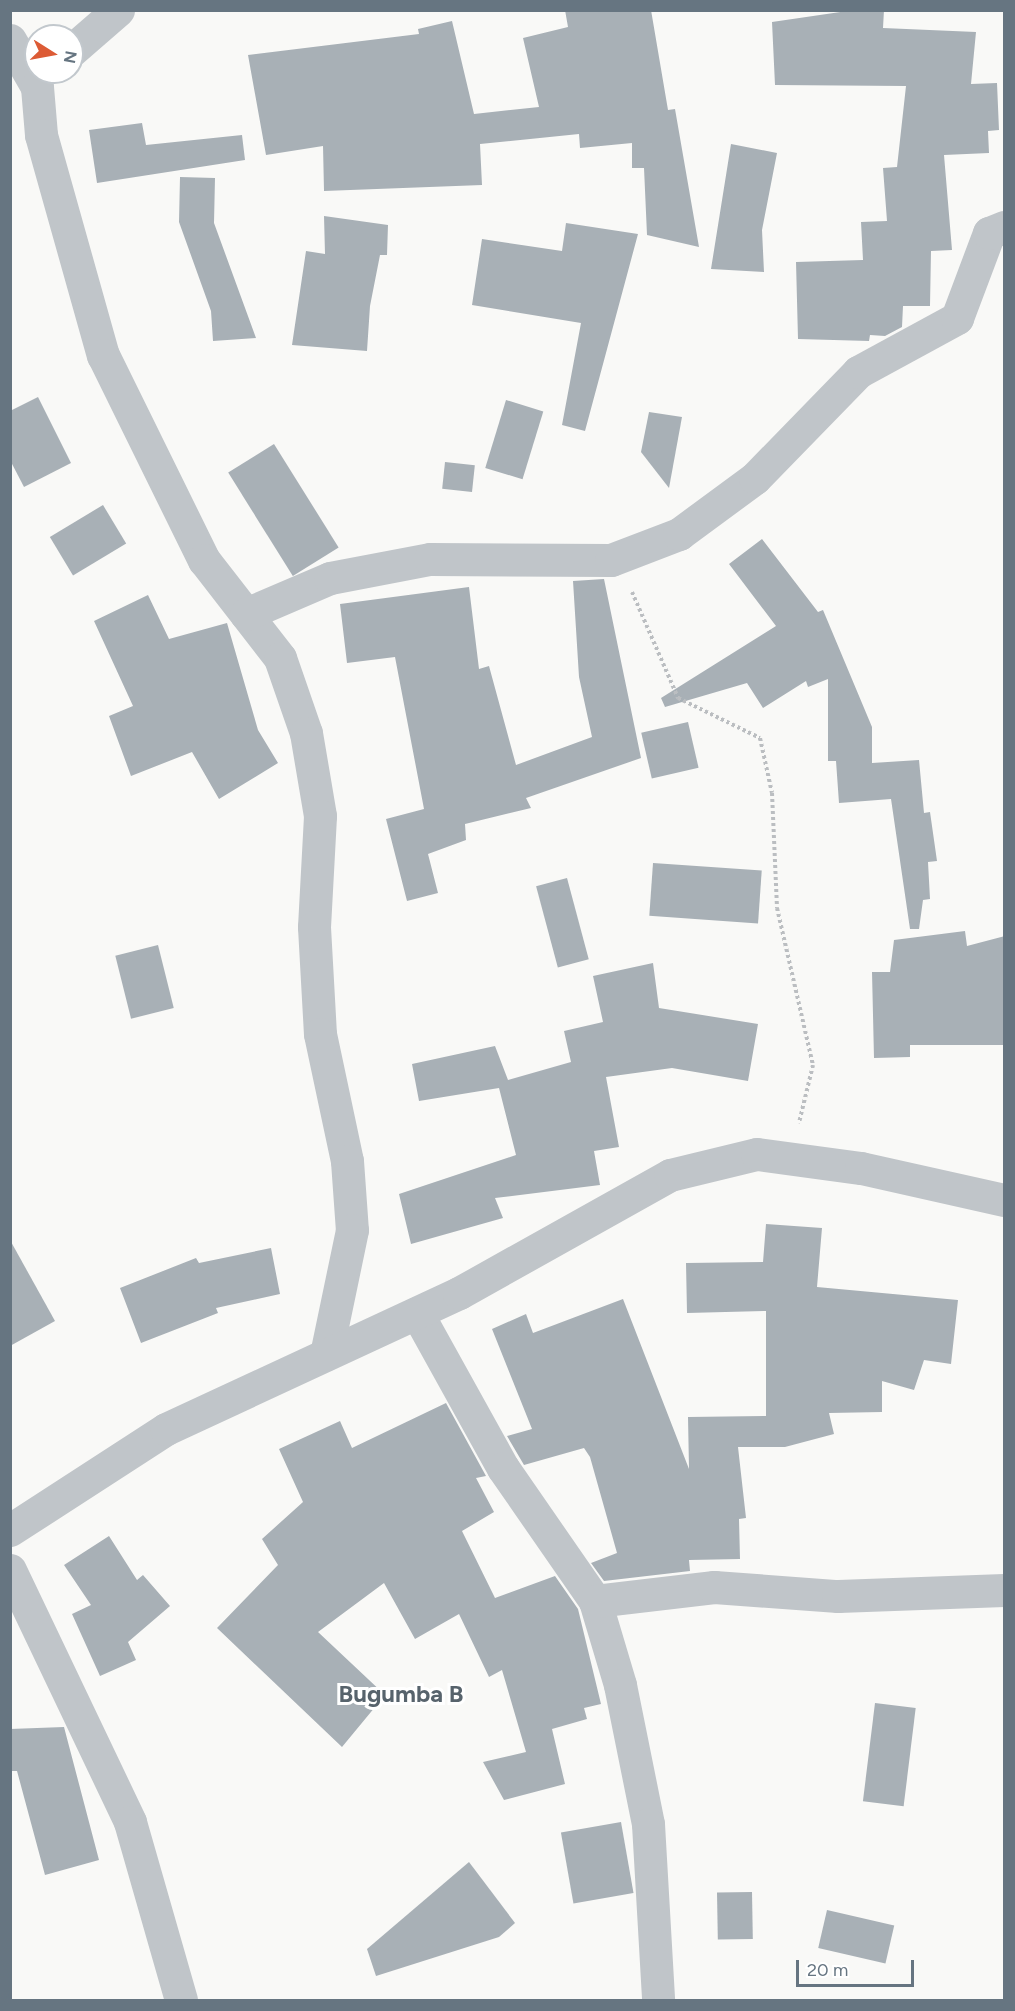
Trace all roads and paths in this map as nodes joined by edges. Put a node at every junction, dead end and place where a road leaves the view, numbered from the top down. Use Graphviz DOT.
graph roads {
  1 [pos="118,10"];
  2 [pos="10,40"];
  3 [pos="84,40"];
  4 [pos="24,68"];
  5 [pos="32,84"];
  6 [pos="1005,227"];
  7 [pos="619,556"];
  8 [pos="246,614"];
  9 [pos="791,1158"];
  10 [pos="1005,1200"];
  11 [pos="417,1312"];
  12 [pos="326,1354"];
  13 [pos="10,1530"];
  14 [pos="10,1570"];
  15 [pos="1005,1590"];
  16 [pos="595,1601"];
  17 [pos="181,2001"];
  18 [pos="658,2001"];
  1 -- 3 [label="street"];
  2 -- 4 [label="street"];
  5 -- 8 [label="street"];
  6 -- 7 [label="street"];
  7 -- 8 [label="street"];
  7 -- 9 [label="path"];
  8 -- 12 [label="street"];
  9 -- 10 [label="street"];
  9 -- 11 [label="street"];
  11 -- 12 [label="street"];
  11 -- 16 [label="street"];
  12 -- 13 [label="street"];
  14 -- 17 [label="street"];
  15 -- 16 [label="street"];
  16 -- 18 [label="street"];
}
